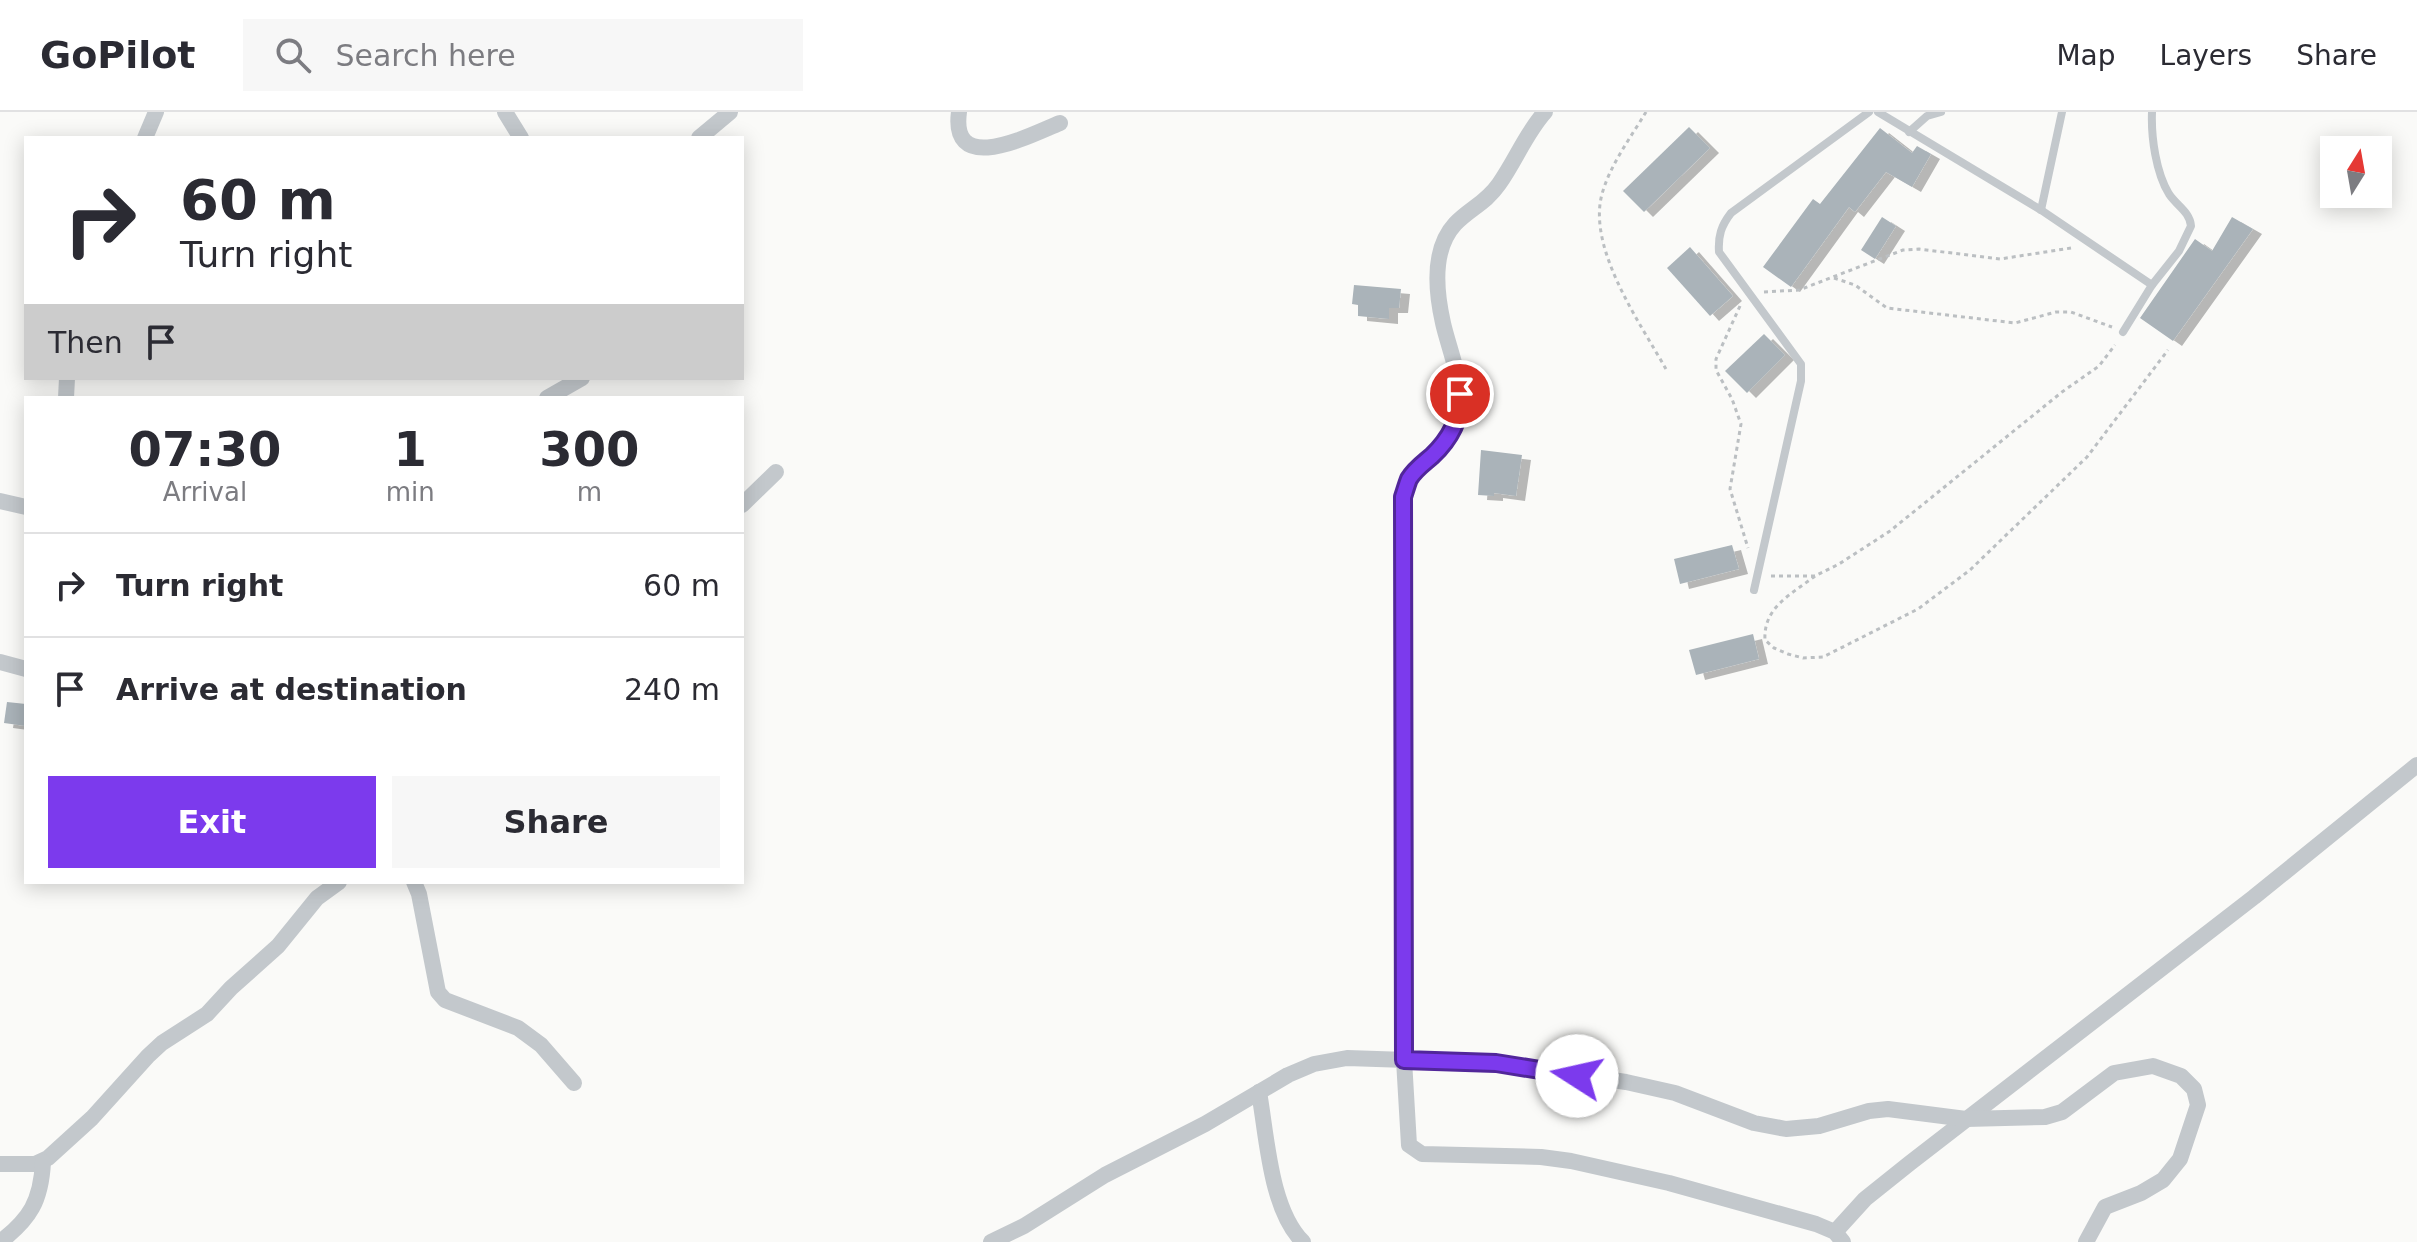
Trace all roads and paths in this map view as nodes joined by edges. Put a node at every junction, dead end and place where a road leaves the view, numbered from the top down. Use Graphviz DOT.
graph roads {
  1 [pos="156,112"];
  2 [pos="505,112"];
  3 [pos="730,112"];
  4 [pos="959,112"];
  5 [pos="1545,112"];
  6 [pos="1646,112"];
  7 [pos="1869,112"];
  8 [pos="1878,112"];
  9 [pos="1941,112"];
  10 [pos="2062,112"];
  11 [pos="2152,112"];
  12 [pos="1060,123"];
  13 [pos="1909,132"];
  14 [pos="146,136"];
  15 [pos="520,136"];
  16 [pos="701,136"];
  17 [pos="2041,210"];
  18 [pos="2091,244"];
  19 [pos="1834,278"];
  20 [pos="2152,285"];
  21 [pos="1747,293"];
  22 [pos="2123,332"];
  23 [pos="2168,350"];
  24 [pos="1667,371"];
  25 [pos="578,380"];
  26 [pos="550,396"];
  27 [pos="776,472"];
  28 [pos="0,501"];
  29 [pos="744,503"];
  30 [pos="24,507"];
  31 [pos="1757,576"];
  32 [pos="1815,576"];
  33 [pos="1754,590"];
  34 [pos="0,662"];
  35 [pos="24,668"];
  36 [pos="2417,765"];
  37 [pos="336,884"];
  38 [pos="415,884"];
  39 [pos="1404,1060"];
  40 [pos="574,1083"];
  41 [pos="1259,1092"];
  42 [pos="1966,1119"];
  43 [pos="43,1162"];
  44 [pos="0,1164"];
  45 [pos="1839,1237"];
  46 [pos="0,1242"];
  47 [pos="991,1242"];
  48 [pos="1303,1242"];
  49 [pos="2086,1242"];
  1 -- 14 [label="street"];
  2 -- 15 [label="street"];
  3 -- 16 [label="street"];
  4 -- 12 [label="street"];
  5 -- 39 [label="street"];
  6 -- 24 [label="path"];
  7 -- 21 [label="lane"];
  8 -- 13 [label="lane"];
  9 -- 13 [label="lane"];
  10 -- 17 [label="lane"];
  11 -- 20 [label="lane"];
  13 -- 17 [label="lane"];
  17 -- 18 [label="lane"];
  18 -- 19 [label="path"];
  18 -- 20 [label="lane"];
  19 -- 21 [label="path"];
  19 -- 22 [label="path"];
  20 -- 22 [label="lane"];
  21 -- 31 [label="path"];
  21 -- 31 [label="lane"];
  22 -- 32 [label="path"];
  23 -- 32 [label="path"];
  25 -- 26 [label="street"];
  27 -- 29 [label="street"];
  28 -- 30 [label="street"];
  31 -- 32 [label="path"];
  31 -- 33 [label="lane"];
  34 -- 35 [label="street"];
  36 -- 42 [label="street"];
  37 -- 43 [label="street"];
  38 -- 40 [label="street"];
  39 -- 41 [label="street"];
  39 -- 42 [label="street"];
  39 -- 45 [label="street"];
  41 -- 47 [label="street"];
  41 -- 48 [label="street"];
  42 -- 45 [label="street"];
  42 -- 49 [label="street"];
  43 -- 44 [label="street"];
  43 -- 46 [label="street"];
}
